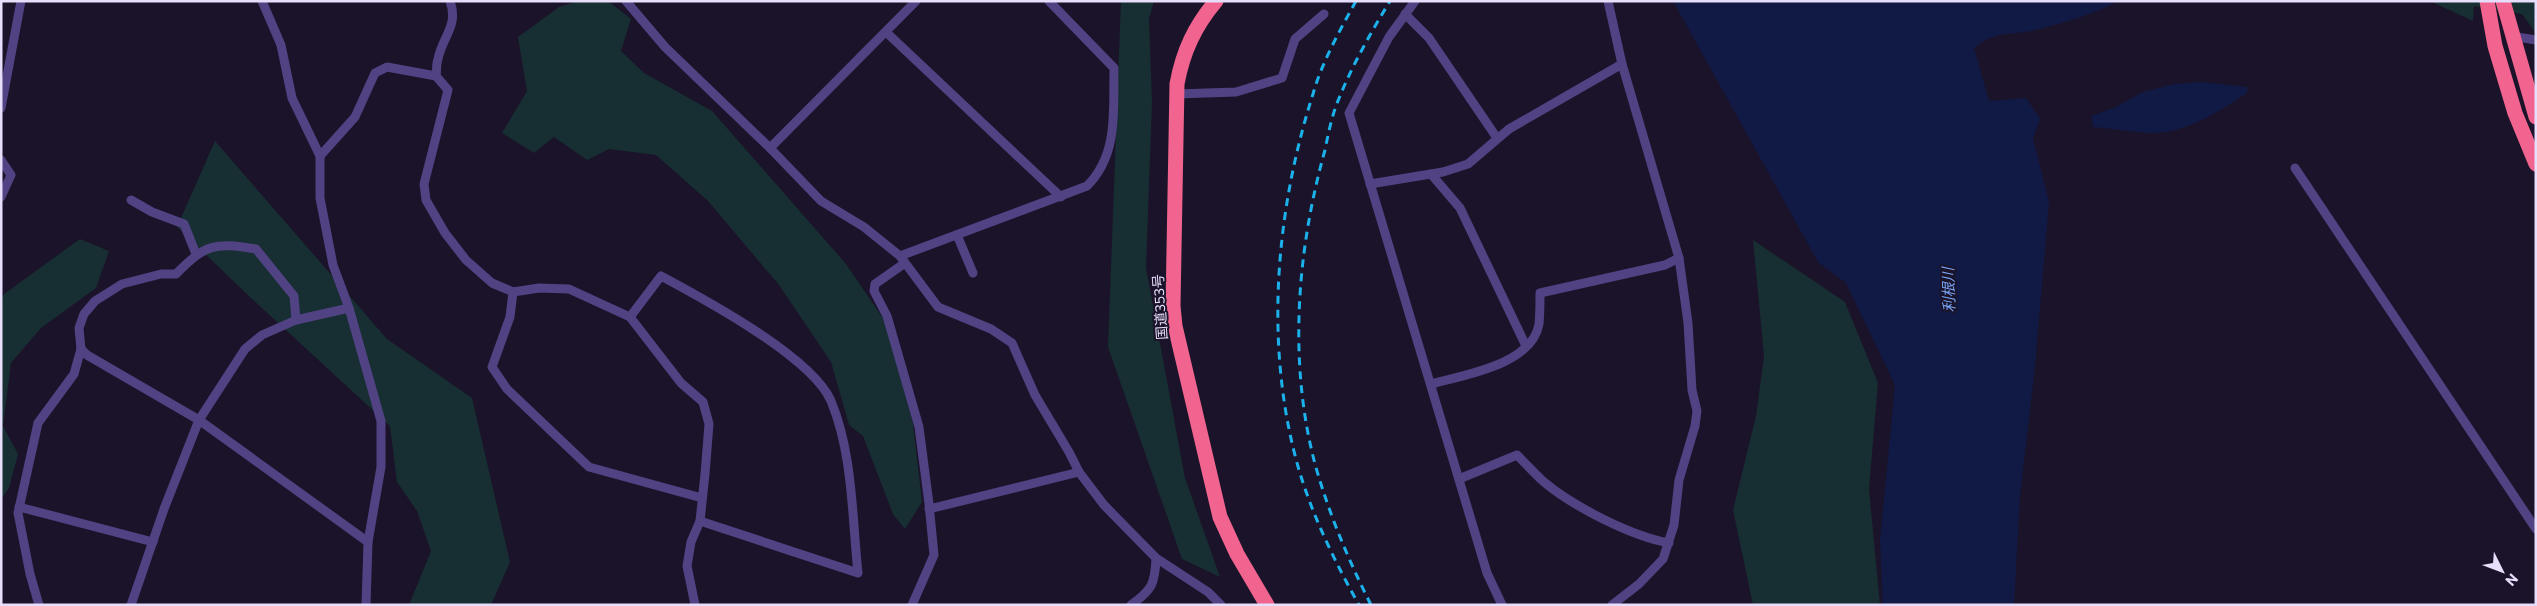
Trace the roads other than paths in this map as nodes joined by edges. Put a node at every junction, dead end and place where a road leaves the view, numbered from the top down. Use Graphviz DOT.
graph roads {
  1 [pos="20,1"];
  2 [pos="262,1"];
  3 [pos="450,1"];
  4 [pos="626,1"];
  5 [pos="916,1"];
  6 [pos="1049,1"];
  7 [pos="1216,1"];
  8 [pos="1414,1"];
  9 [pos="1608,1"];
  10 [pos="2489,6"];
  11 [pos="2504,7"];
  12 [pos="1324,14"];
  13 [pos="1405,14"];
  14 [pos="886,32"];
  15 [pos="2511,36"];
  16 [pos="2536,40"];
  17 [pos="1622,64"];
  18 [pos="436,76"];
  19 [pos="1176,94"];
  20 [pos="1,108"];
  21 [pos="2536,117"];
  22 [pos="1497,138"];
  23 [pos="770,148"];
  24 [pos="320,156"];
  25 [pos="1,160"];
  26 [pos="2536,164"];
  27 [pos="2295,168"];
  28 [pos="1430,174"];
  29 [pos="1370,184"];
  30 [pos="1,197"];
  31 [pos="1061,197"];
  32 [pos="131,200"];
  33 [pos="957,235"];
  34 [pos="196,254"];
  35 [pos="1679,258"];
  36 [pos="902,260"];
  37 [pos="974,273"];
  38 [pos="514,292"];
  39 [pos="349,308"];
  40 [pos="630,317"];
  41 [pos="296,320"];
  42 [pos="1526,346"];
  43 [pos="81,349"];
  44 [pos="1431,384"];
  45 [pos="199,420"];
  46 [pos="1079,472"];
  47 [pos="1459,479"];
  48 [pos="702,498"];
  49 [pos="19,507"];
  50 [pos="929,509"];
  51 [pos="700,521"];
  52 [pos="2536,529"];
  53 [pos="153,542"];
  54 [pos="368,542"];
  55 [pos="1669,543"];
  56 [pos="1156,558"];
  57 [pos="39,605"];
  58 [pos="131,605"];
  59 [pos="366,605"];
  60 [pos="695,605"];
  61 [pos="912,605"];
  62 [pos="1131,605"];
  63 [pos="1221,605"];
  64 [pos="1267,605"];
  65 [pos="1502,605"];
  66 [pos="1612,605"];
  1 -- 20 [label="street"];
  2 -- 24 [label="street"];
  3 -- 18 [label="street"];
  4 -- 23 [label="street"];
  5 -- 14 [label="street"];
  6 -- 31 [label="street"];
  7 -- 19 [label="highway, 国道353号"];
  8 -- 13 [label="street"];
  9 -- 17 [label="street"];
  10 -- 26 [label="highway"];
  11 -- 15 [label="highway"];
  12 -- 19 [label="street"];
  13 -- 22 [label="street"];
  13 -- 29 [label="street"];
  14 -- 23 [label="street"];
  14 -- 31 [label="street"];
  15 -- 16 [label="street"];
  15 -- 21 [label="highway"];
  17 -- 22 [label="street"];
  17 -- 35 [label="street"];
  18 -- 24 [label="street"];
  18 -- 38 [label="street"];
  19 -- 64 [label="highway, 国道353号"];
  22 -- 28 [label="street"];
  23 -- 36 [label="street"];
  24 -- 39 [label="street"];
  25 -- 30 [label="street"];
  27 -- 52 [label="street"];
  28 -- 29 [label="street"];
  28 -- 42 [label="street"];
  29 -- 44 [label="street"];
  31 -- 33 [label="street"];
  32 -- 34 [label="street"];
  33 -- 36 [label="street"];
  33 -- 37 [label="street"];
  34 -- 41 [label="street"];
  34 -- 43 [label="street"];
  35 -- 42 [label="street"];
  35 -- 55 [label="street"];
  36 -- 46 [label="street"];
  36 -- 50 [label="street"];
  38 -- 40 [label="street"];
  38 -- 48 [label="street"];
  39 -- 41 [label="street"];
  39 -- 54 [label="street"];
  40 -- 48 [label="street"];
  40 -- 51 [label="street"];
  41 -- 45 [label="street"];
  42 -- 44 [label="street"];
  43 -- 45 [label="street"];
  43 -- 49 [label="street"];
  44 -- 47 [label="street"];
  45 -- 53 [label="street"];
  45 -- 54 [label="street"];
  46 -- 50 [label="street"];
  46 -- 56 [label="street"];
  47 -- 55 [label="street"];
  47 -- 65 [label="street"];
  48 -- 51 [label="street"];
  49 -- 53 [label="street"];
  49 -- 57 [label="street"];
  50 -- 61 [label="street"];
  51 -- 60 [label="street"];
  53 -- 58 [label="street"];
  54 -- 59 [label="street"];
  55 -- 66 [label="street"];
  56 -- 62 [label="street"];
  56 -- 63 [label="street"];
}
